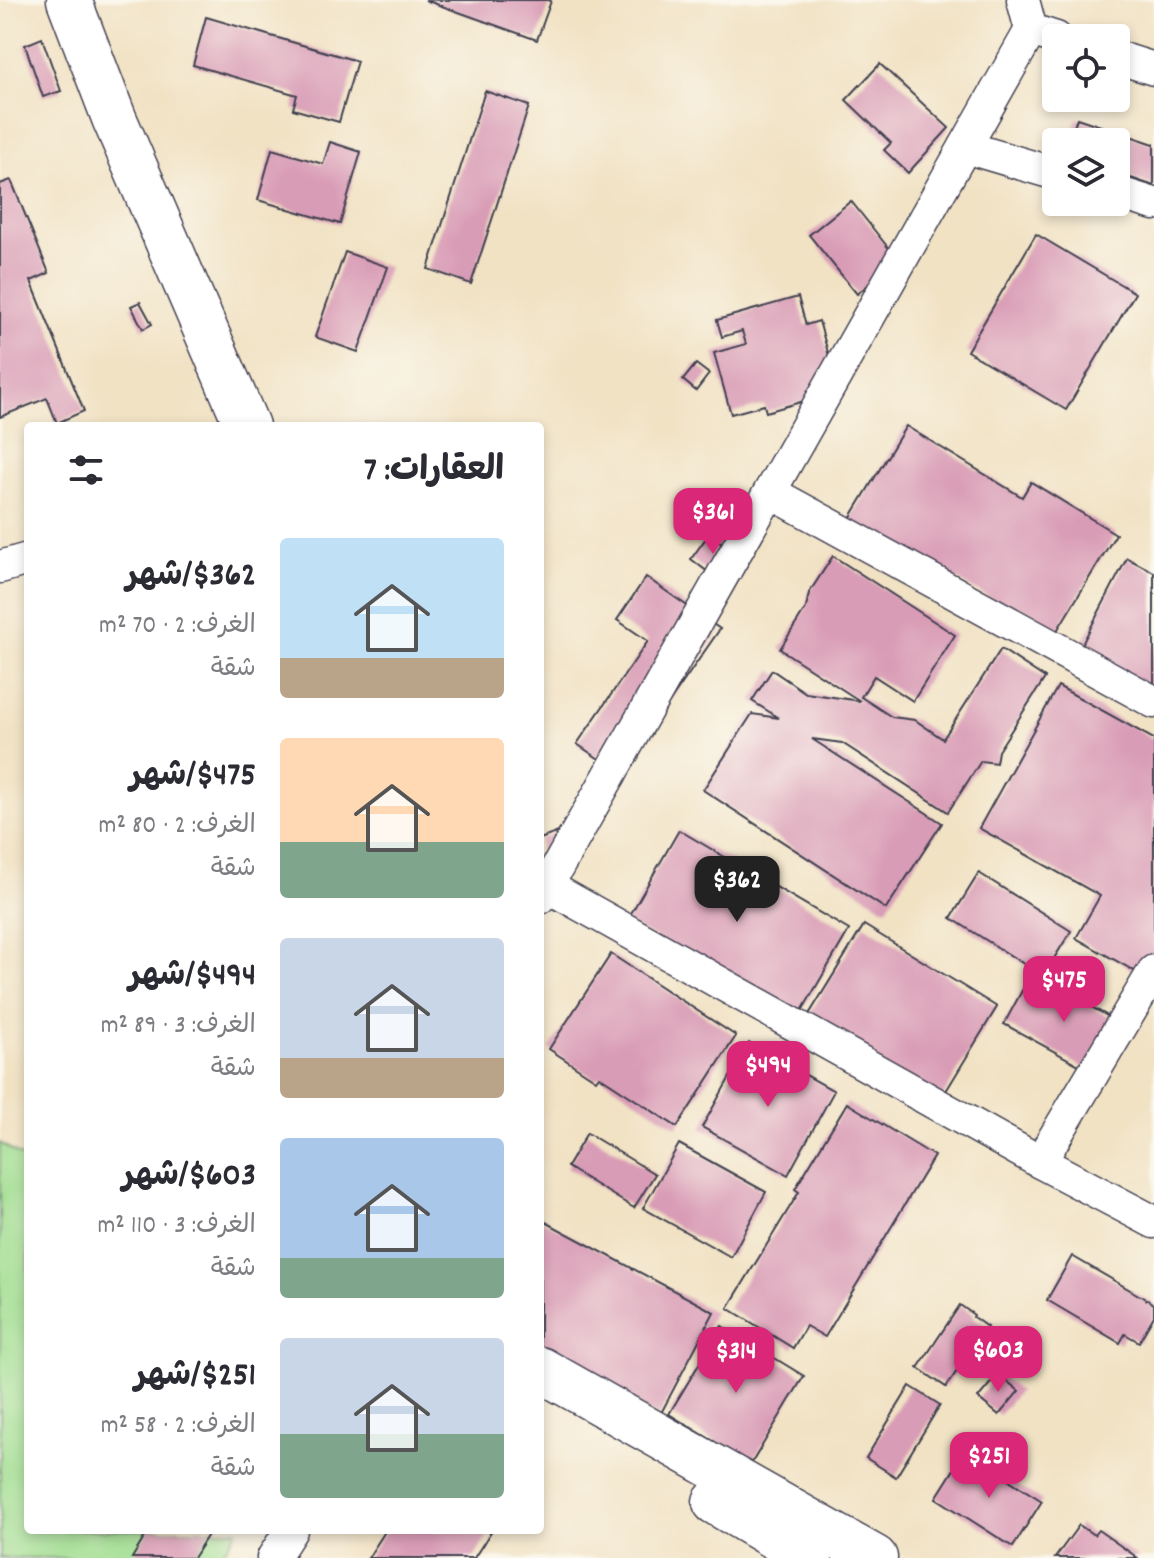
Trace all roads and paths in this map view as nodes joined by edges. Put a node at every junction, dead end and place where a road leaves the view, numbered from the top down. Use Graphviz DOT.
graph roads {
  1 [pos="69,0"];
  2 [pos="1037,23"];
  3 [pos="1130,61"];
  4 [pos="1154,69"];
  5 [pos="965,147"];
  6 [pos="1042,170"];
  7 [pos="1130,196"];
  8 [pos="1154,204"];
  9 [pos="245,422"];
  10 [pos="770,492"];
  11 [pos="24,560"];
  12 [pos="0,567"];
  13 [pos="1154,702"];
  14 [pos="544,890"];
  15 [pos="544,893"];
  16 [pos="1154,971"];
  17 [pos="1040,1162"];
  18 [pos="1154,1222"];
  19 [pos="544,1371"];
  20 [pos="544,1401"];
  21 [pos="288,1534"];
  22 [pos="273,1558"];
  23 [pos="810,1558"];
  24 [pos="875,1558"];
  1 -- 9 [label="street"];
  2 -- 5 [label="street"];
  3 -- 4 [label="street"];
  5 -- 6 [label="street"];
  5 -- 10 [label="street"];
  7 -- 8 [label="street"];
  10 -- 13 [label="street"];
  10 -- 14 [label="street"];
  11 -- 12 [label="street"];
  15 -- 17 [label="street"];
  16 -- 17 [label="street"];
  17 -- 18 [label="street"];
  19 -- 24 [label="street"];
  20 -- 23 [label="street"];
  21 -- 22 [label="street"];
}
